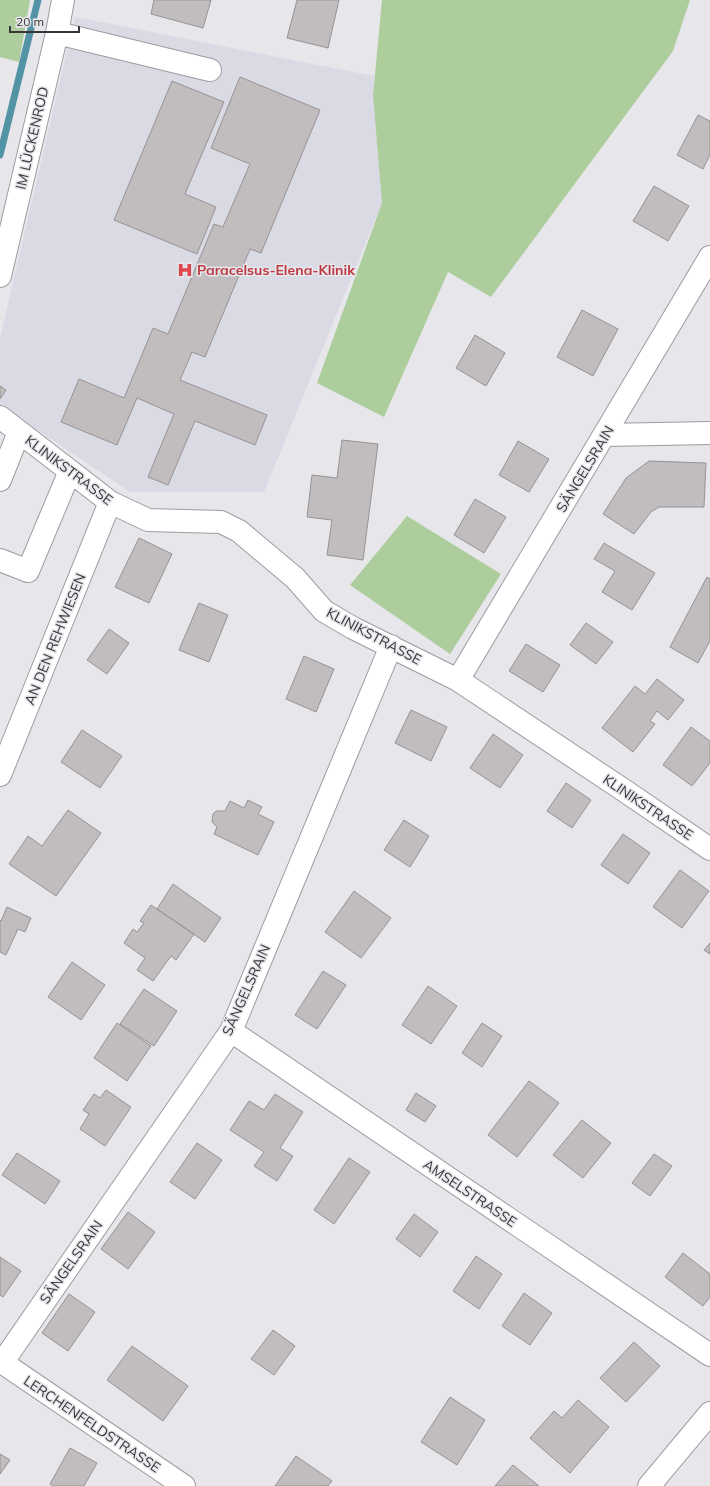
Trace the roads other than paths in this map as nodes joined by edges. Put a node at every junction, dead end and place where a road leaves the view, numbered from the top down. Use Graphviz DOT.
graph roads {
  1 [pos="63,0"];
  2 [pos="57,34"];
  3 [pos="210,70"];
  4 [pos="710,257"];
  5 [pos="0,276"];
  6 [pos="0,417"];
  7 [pos="19,432"];
  8 [pos="710,433"];
  9 [pos="605,435"];
  10 [pos="70,471"];
  11 [pos="0,480"];
  12 [pos="110,502"];
  13 [pos="0,560"];
  14 [pos="391,646"];
  15 [pos="458,680"];
  16 [pos="0,775"];
  17 [pos="710,849"];
  18 [pos="231,1031"];
  19 [pos="710,1354"];
  20 [pos="1,1362"];
  21 [pos="710,1412"];
  22 [pos="184,1486"];
  23 [pos="649,1486"];
  1 -- 2 [label="street, IM LÜCKENROD"];
  2 -- 3 [label="street"];
  2 -- 5 [label="street, IM LÜCKENROD"];
  4 -- 9 [label="street, SÄNGELSRAIN"];
  6 -- 7 [label="street, KLINIKSTRASSE"];
  7 -- 10 [label="street, KLINIKSTRASSE"];
  7 -- 11 [label="street"];
  8 -- 9 [label="street"];
  9 -- 15 [label="street, SÄNGELSRAIN"];
  10 -- 12 [label="street, KLINIKSTRASSE"];
  10 -- 13 [label="street"];
  12 -- 14 [label="street, KLINIKSTRASSE"];
  12 -- 16 [label="street, AN DEN REHWIESEN"];
  14 -- 15 [label="street, KLINIKSTRASSE"];
  14 -- 18 [label="street, SÄNGELSRAIN"];
  15 -- 17 [label="street, KLINIKSTRASSE"];
  18 -- 19 [label="street, AMSELSTRASSE"];
  18 -- 20 [label="street, SÄNGELSRAIN"];
  20 -- 22 [label="street, LERCHENFELDSTRASSE"];
  21 -- 23 [label="street"];
}
